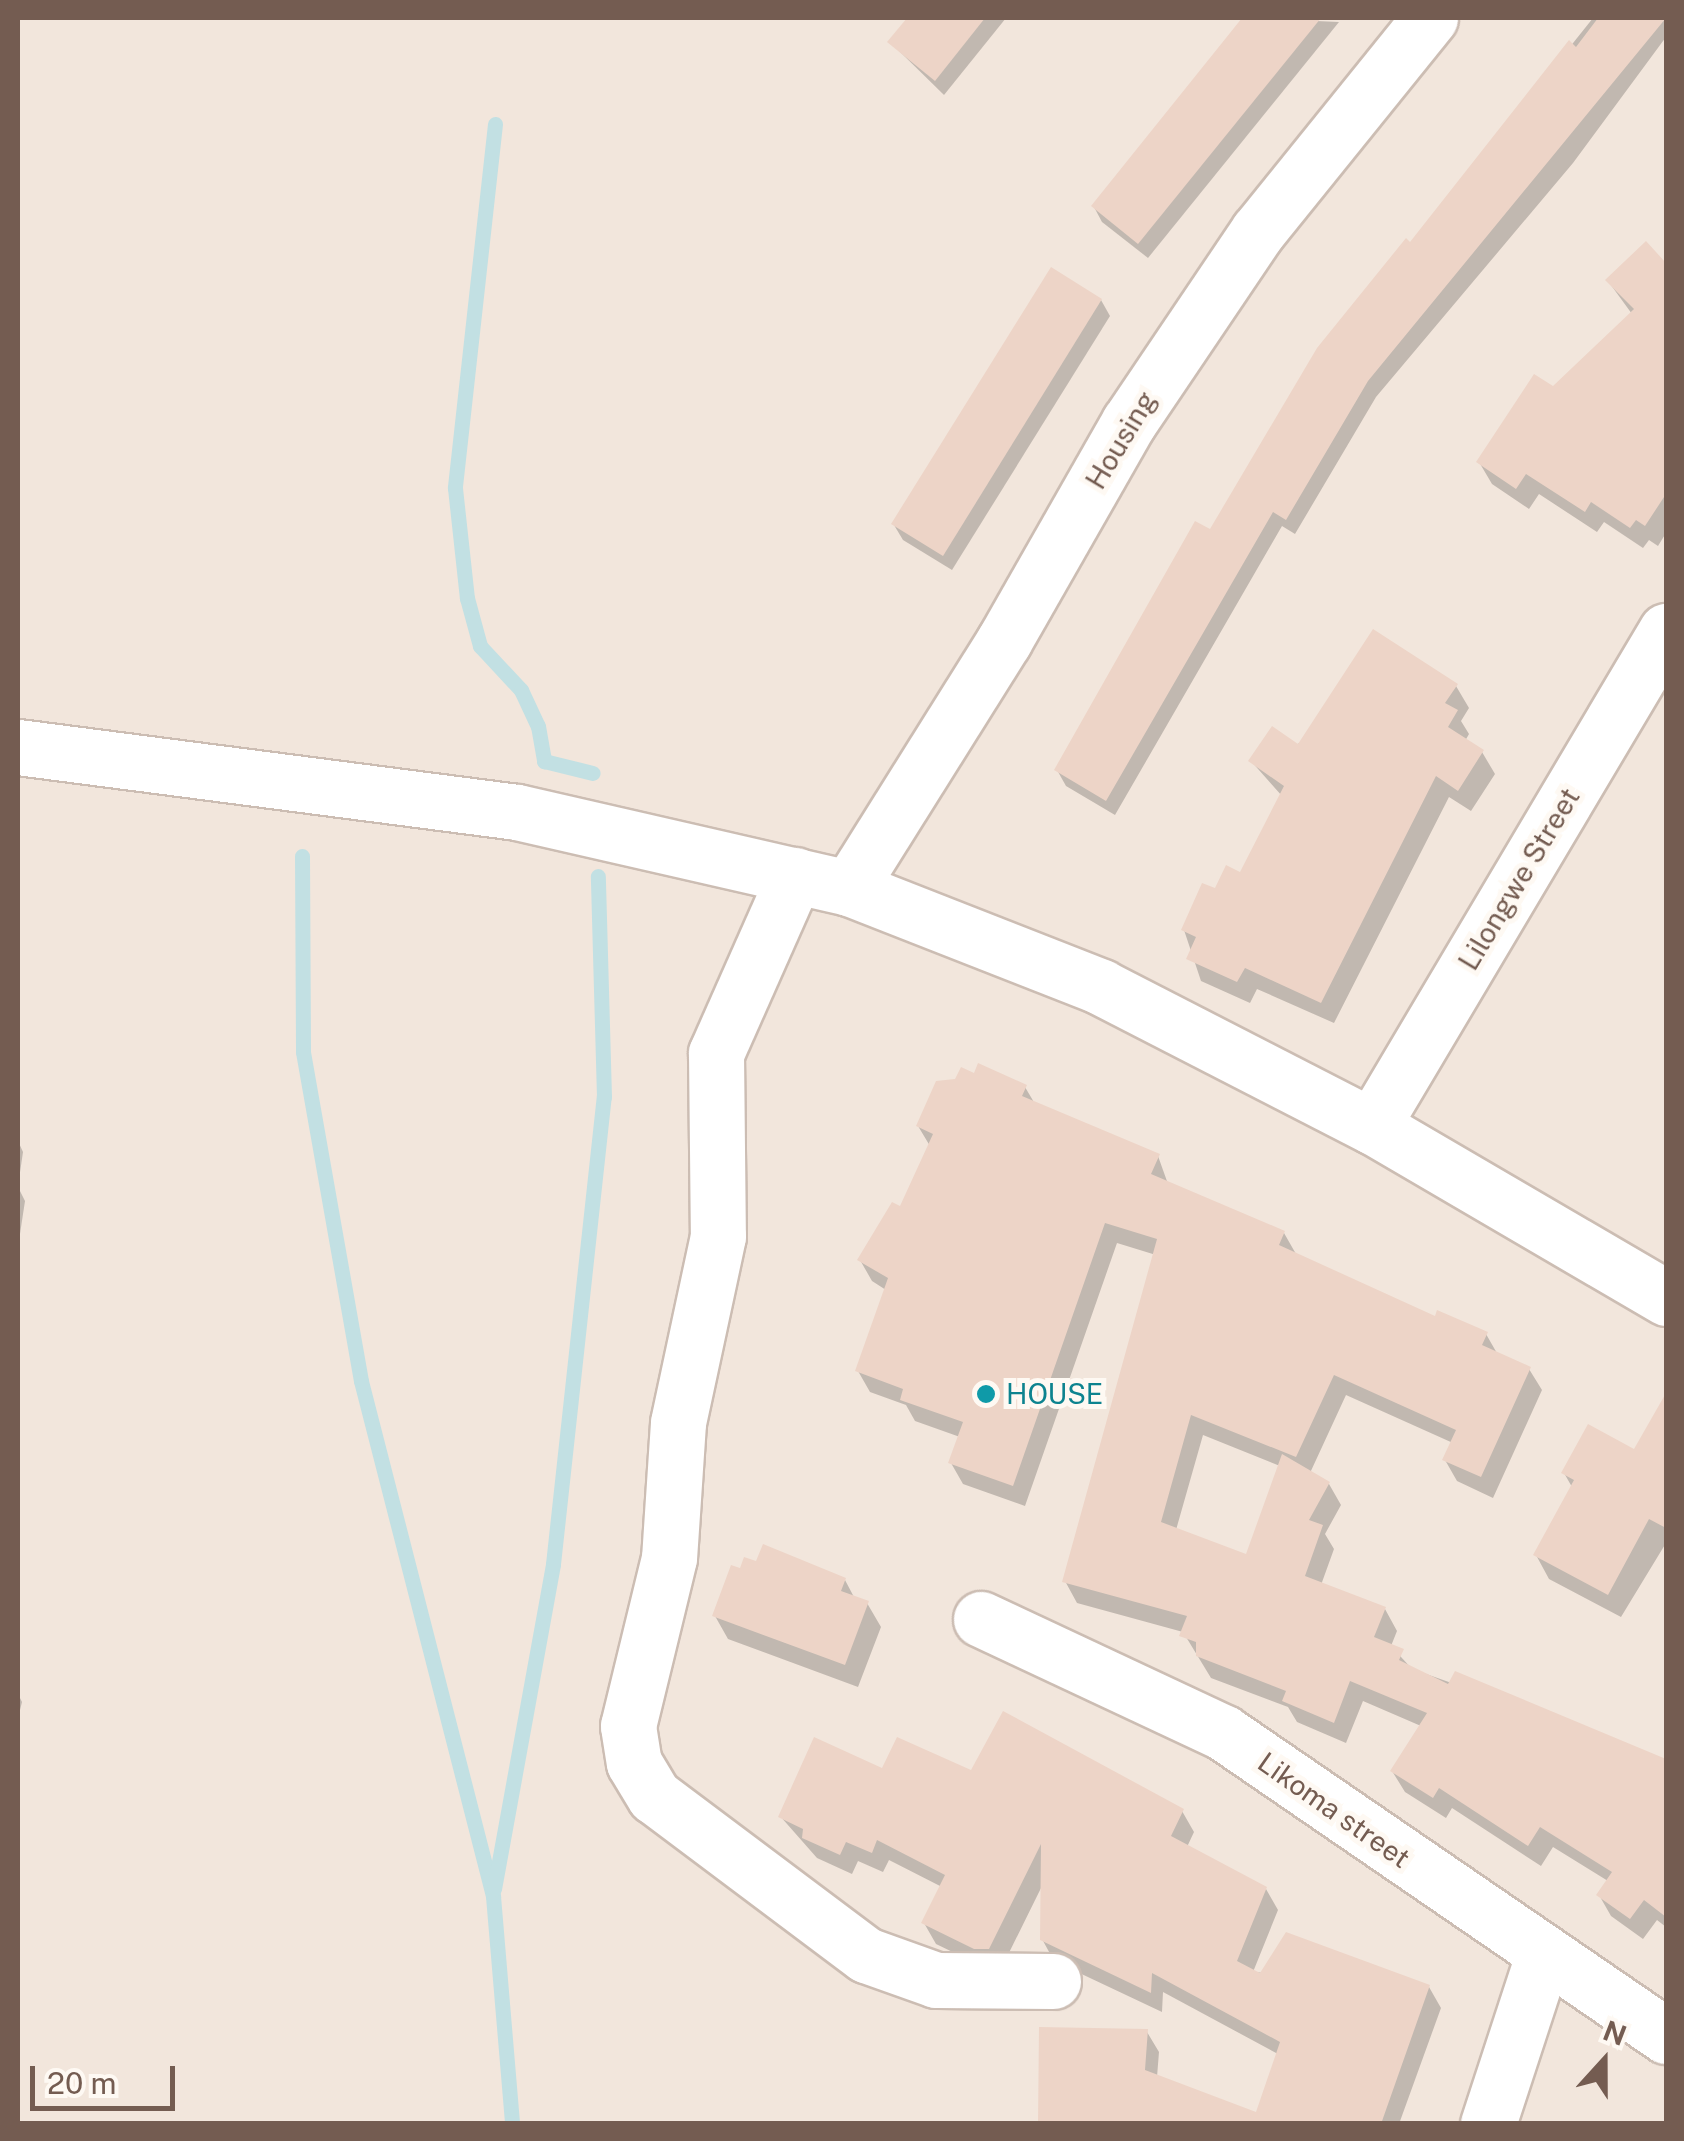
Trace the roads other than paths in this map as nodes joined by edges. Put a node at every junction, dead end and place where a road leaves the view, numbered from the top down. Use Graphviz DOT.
graph roads {
  1 [pos="1430,18"];
  2 [pos="1666,631"];
  3 [pos="18,747"];
  4 [pos="795,875"];
  5 [pos="849,888"];
  6 [pos="1372,1126"];
  7 [pos="1666,1298"];
  8 [pos="981,1619"];
  9 [pos="1543,1956"];
  10 [pos="1053,1981"];
  11 [pos="1666,2036"];
  12 [pos="1488,2124"];
  1 -- 5 [label="street, Housing"];
  2 -- 6 [label="street, Lilongwe Street"];
  3 -- 4 [label="street"];
  4 -- 5 [label="street"];
  4 -- 10 [label="street"];
  5 -- 6 [label="street"];
  6 -- 7 [label="street"];
  8 -- 9 [label="street, Likoma street"];
  9 -- 11 [label="street, Likoma street"];
  9 -- 12 [label="street"];
}
